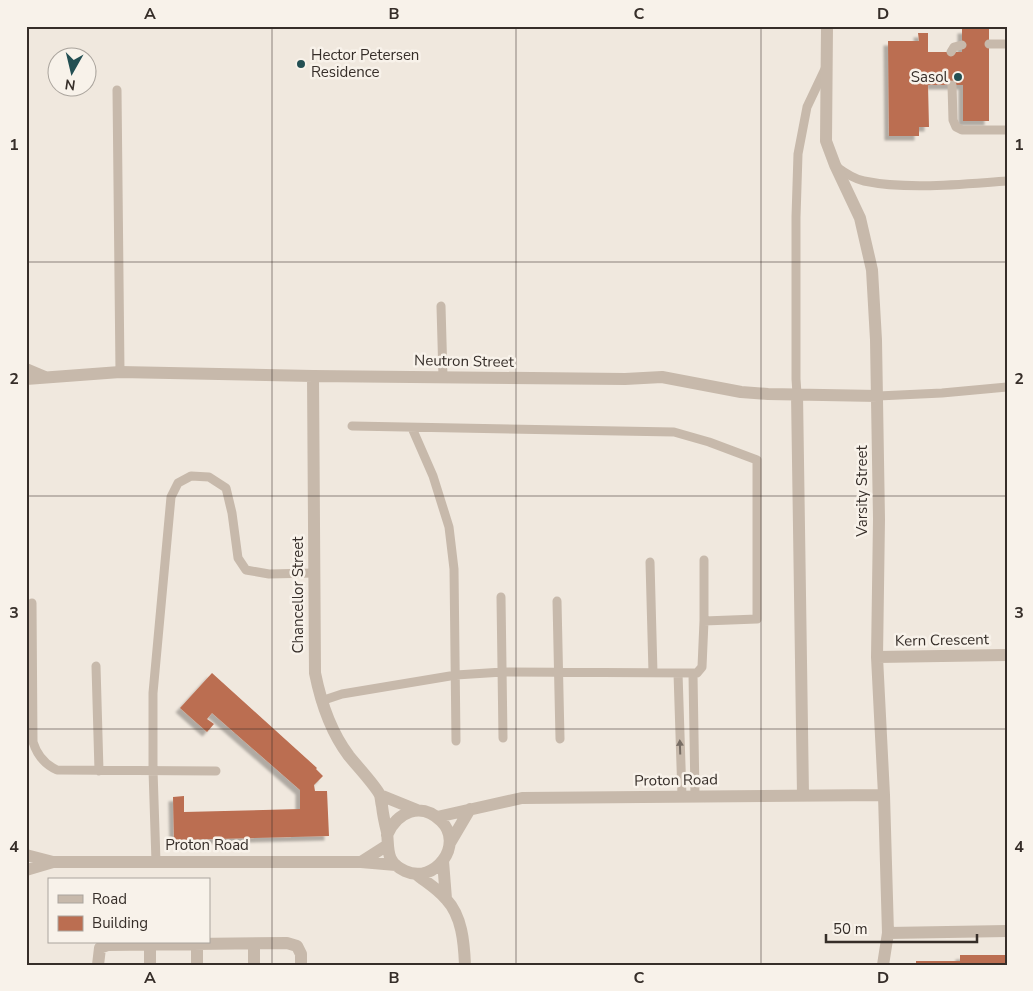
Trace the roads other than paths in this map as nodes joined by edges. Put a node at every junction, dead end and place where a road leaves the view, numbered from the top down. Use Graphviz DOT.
graph roads {
  1 [pos="827,26"];
  2 [pos="989,44"];
  3 [pos="1007,44"];
  4 [pos="962,45"];
  5 [pos="952,52"];
  6 [pos="826,67"];
  7 [pos="952,85"];
  8 [pos="117,90"];
  9 [pos="1007,130"];
  10 [pos="835,165"];
  11 [pos="1007,181"];
  12 [pos="441,306"];
  13 [pos="26,369"];
  14 [pos="120,372"];
  15 [pos="313,376"];
  16 [pos="443,377"];
  17 [pos="47,378"];
  18 [pos="26,379"];
  19 [pos="1007,387"];
  20 [pos="798,394"];
  21 [pos="878,396"];
  22 [pos="352,426"];
  23 [pos="412,428"];
  24 [pos="704,560"];
  25 [pos="650,562"];
  26 [pos="314,573"];
  27 [pos="501,597"];
  28 [pos="558,601"];
  29 [pos="32,603"];
  30 [pos="704,621"];
  31 [pos="1007,655"];
  32 [pos="877,657"];
  33 [pos="96,666"];
  34 [pos="503,672"];
  35 [pos="559,672"];
  36 [pos="653,673"];
  37 [pos="678,673"];
  38 [pos="456,674"];
  39 [pos="692,674"];
  40 [pos="321,701"];
  41 [pos="503,738"];
  42 [pos="560,739"];
  43 [pos="456,741"];
  44 [pos="152,770"];
  45 [pos="99,771"];
  46 [pos="216,771"];
  47 [pos="884,794"];
  48 [pos="380,795"];
  49 [pos="803,795"];
  50 [pos="682,796"];
  51 [pos="695,796"];
  52 [pos="470,809"];
  53 [pos="418,810"];
  54 [pos="437,816"];
  55 [pos="387,841"];
  56 [pos="450,843"];
  57 [pos="26,855"];
  58 [pos="443,861"];
  59 [pos="53,862"];
  60 [pos="156,862"];
  61 [pos="361,862"];
  62 [pos="396,865"];
  63 [pos="26,870"];
  64 [pos="416,874"];
  65 [pos="446,899"];
  66 [pos="1007,931"];
  67 [pos="888,933"];
  68 [pos="197,944"];
  69 [pos="254,944"];
  70 [pos="150,945"];
  71 [pos="98,965"];
  72 [pos="150,965"];
  73 [pos="197,965"];
  74 [pos="254,965"];
  75 [pos="301,965"];
  76 [pos="464,965"];
  77 [pos="884,965"];
  1 -- 6 [label="street, Varsity Street"];
  2 -- 3 [label="lane"];
  4 -- 5 [label="lane"];
  6 -- 10 [label="street, Varsity Street"];
  6 -- 20 [label="lane"];
  7 -- 9 [label="lane"];
  8 -- 14 [label="lane"];
  10 -- 11 [label="lane"];
  10 -- 21 [label="street, Varsity Street"];
  12 -- 16 [label="lane"];
  13 -- 17 [label="street, Neutron Street"];
  14 -- 15 [label="street, Neutron Street"];
  14 -- 17 [label="street, Neutron Street"];
  15 -- 16 [label="street, Neutron Street"];
  15 -- 26 [label="street, Chancellor Street"];
  16 -- 20 [label="street, Neutron Street"];
  17 -- 18 [label="street, Neutron Street"];
  19 -- 21 [label="lane"];
  20 -- 21 [label="street, Neutron Street"];
  20 -- 49 [label="street"];
  21 -- 32 [label="street, Varsity Street"];
  22 -- 23 [label="lane"];
  23 -- 30 [label="lane"];
  23 -- 38 [label="lane"];
  24 -- 30 [label="lane"];
  25 -- 36 [label="lane"];
  26 -- 40 [label="street, Chancellor Street"];
  26 -- 44 [label="lane"];
  27 -- 34 [label="lane"];
  28 -- 35 [label="lane"];
  29 -- 45 [label="lane"];
  30 -- 39 [label="lane"];
  31 -- 32 [label="street, Kern Crescent"];
  32 -- 47 [label="street, Varsity Street"];
  33 -- 45 [label="lane"];
  34 -- 35 [label="lane"];
  34 -- 38 [label="lane"];
  34 -- 41 [label="lane"];
  35 -- 36 [label="lane"];
  35 -- 42 [label="lane"];
  36 -- 37 [label="lane"];
  37 -- 39 [label="lane"];
  50 -- 37 [label="lane, one-way"];
  38 -- 40 [label="lane"];
  38 -- 43 [label="lane"];
  39 -- 51 [label="lane"];
  40 -- 48 [label="street, Chancellor Street"];
  44 -- 45 [label="lane"];
  44 -- 46 [label="lane"];
  44 -- 60 [label="lane"];
  47 -- 49 [label="street, Proton Road"];
  47 -- 67 [label="street, Varsity Street"];
  48 -- 53 [label="street"];
  48 -- 55 [label="street, Chancellor Street"];
  49 -- 51 [label="street, Proton Road"];
  50 -- 51 [label="street, Proton Road"];
  50 -- 52 [label="street, Proton Road"];
  52 -- 54 [label="street, Proton Road"];
  52 -- 56 [label="street"];
  53 -- 54 [label="street"];
  53 -- 55 [label="street"];
  54 -- 56 [label="street"];
  55 -- 61 [label="street"];
  55 -- 62 [label="street"];
  56 -- 58 [label="street"];
  57 -- 59 [label="street, Proton Road"];
  58 -- 64 [label="street"];
  58 -- 65 [label="street"];
  59 -- 60 [label="street, Proton Road"];
  59 -- 63 [label="street, Proton Road"];
  60 -- 61 [label="street, Proton Road"];
  61 -- 62 [label="street, Proton Road"];
  62 -- 64 [label="street"];
  64 -- 65 [label="street"];
  65 -- 76 [label="street"];
  66 -- 67 [label="street"];
  67 -- 77 [label="street, Varsity Street"];
  68 -- 69 [label="street"];
  68 -- 70 [label="street"];
  68 -- 73 [label="street"];
  69 -- 74 [label="street"];
  69 -- 75 [label="street"];
  70 -- 71 [label="street"];
  70 -- 72 [label="street"];
}
